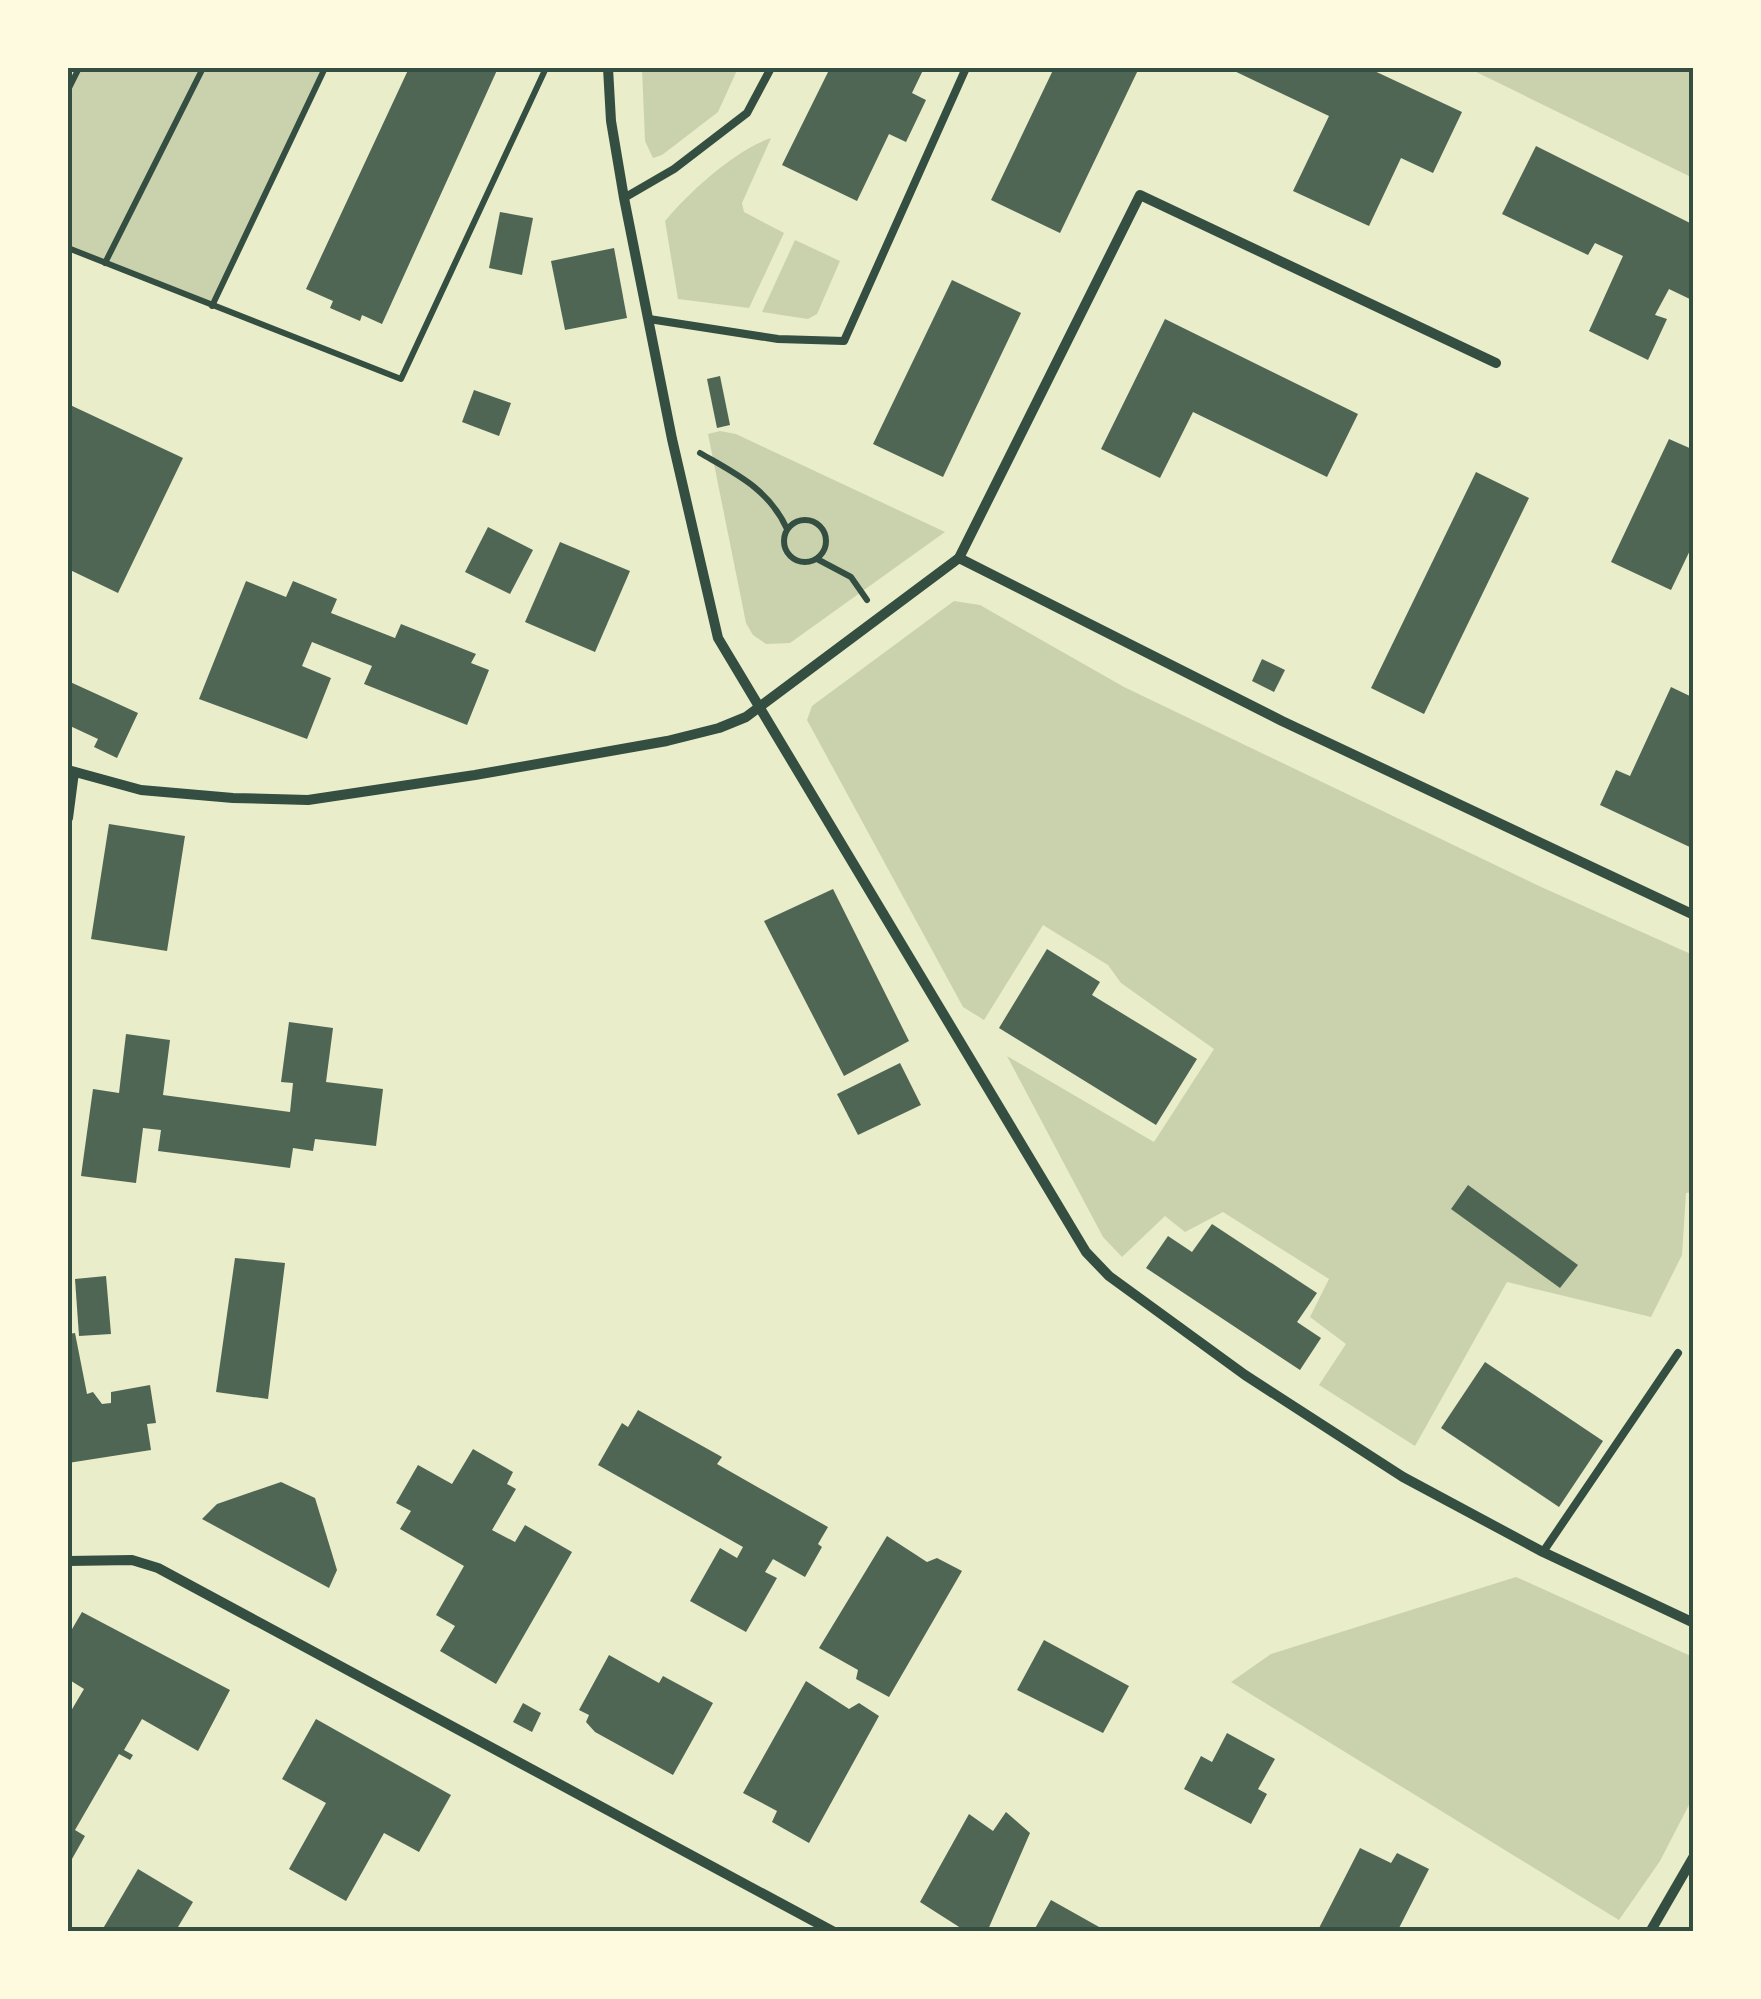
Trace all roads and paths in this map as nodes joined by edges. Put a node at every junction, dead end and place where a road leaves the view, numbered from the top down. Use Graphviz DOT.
graph roads {
  1 [pos="79,68"];
  2 [pos="202,68"];
  3 [pos="325,68"];
  4 [pos="546,68"];
  5 [pos="608,68"];
  6 [pos="771,68"];
  7 [pos="966,68"];
  8 [pos="68,90"];
  9 [pos="624,198"];
  10 [pos="68,248"];
  11 [pos="105,263"];
  12 [pos="212,306"];
  13 [pos="649,320"];
  14 [pos="1496,364"];
  15 [pos="672,439"];
  16 [pos="787,529"];
  17 [pos="959,558"];
  18 [pos="816,559"];
  19 [pos="879,618"];
  20 [pos="759,708"];
  21 [pos="70,771"];
  22 [pos="68,818"];
  23 [pos="1694,915"];
  24 [pos="1678,1353"];
  25 [pos="1542,1552"];
  26 [pos="68,1561"];
  27 [pos="1694,1623"];
  28 [pos="1694,1856"];
  29 [pos="834,1932"];
  30 [pos="1650,1932"];
  1 -- 8 [label="path"];
  2 -- 11 [label="path"];
  3 -- 12 [label="path"];
  4 -- 12 [label="path"];
  5 -- 9 [label="street"];
  6 -- 9 [label="lane"];
  7 -- 13 [label="lane"];
  9 -- 13 [label="street"];
  10 -- 11 [label="path"];
  11 -- 12 [label="path"];
  13 -- 15 [label="street"];
  14 -- 17 [label="street"];
  15 -- 16 [label="path"];
  15 -- 20 [label="street"];
  16 -- 18 [label="path"];
  16 -- 18 [label="path"];
  17 -- 19 [label="street"];
  17 -- 23 [label="street"];
  18 -- 19 [label="path"];
  19 -- 20 [label="street"];
  20 -- 21 [label="street"];
  20 -- 25 [label="street"];
  21 -- 22 [label="street"];
  24 -- 25 [label="lane"];
  25 -- 27 [label="street"];
  26 -- 29 [label="street"];
  28 -- 30 [label="street"];
}
